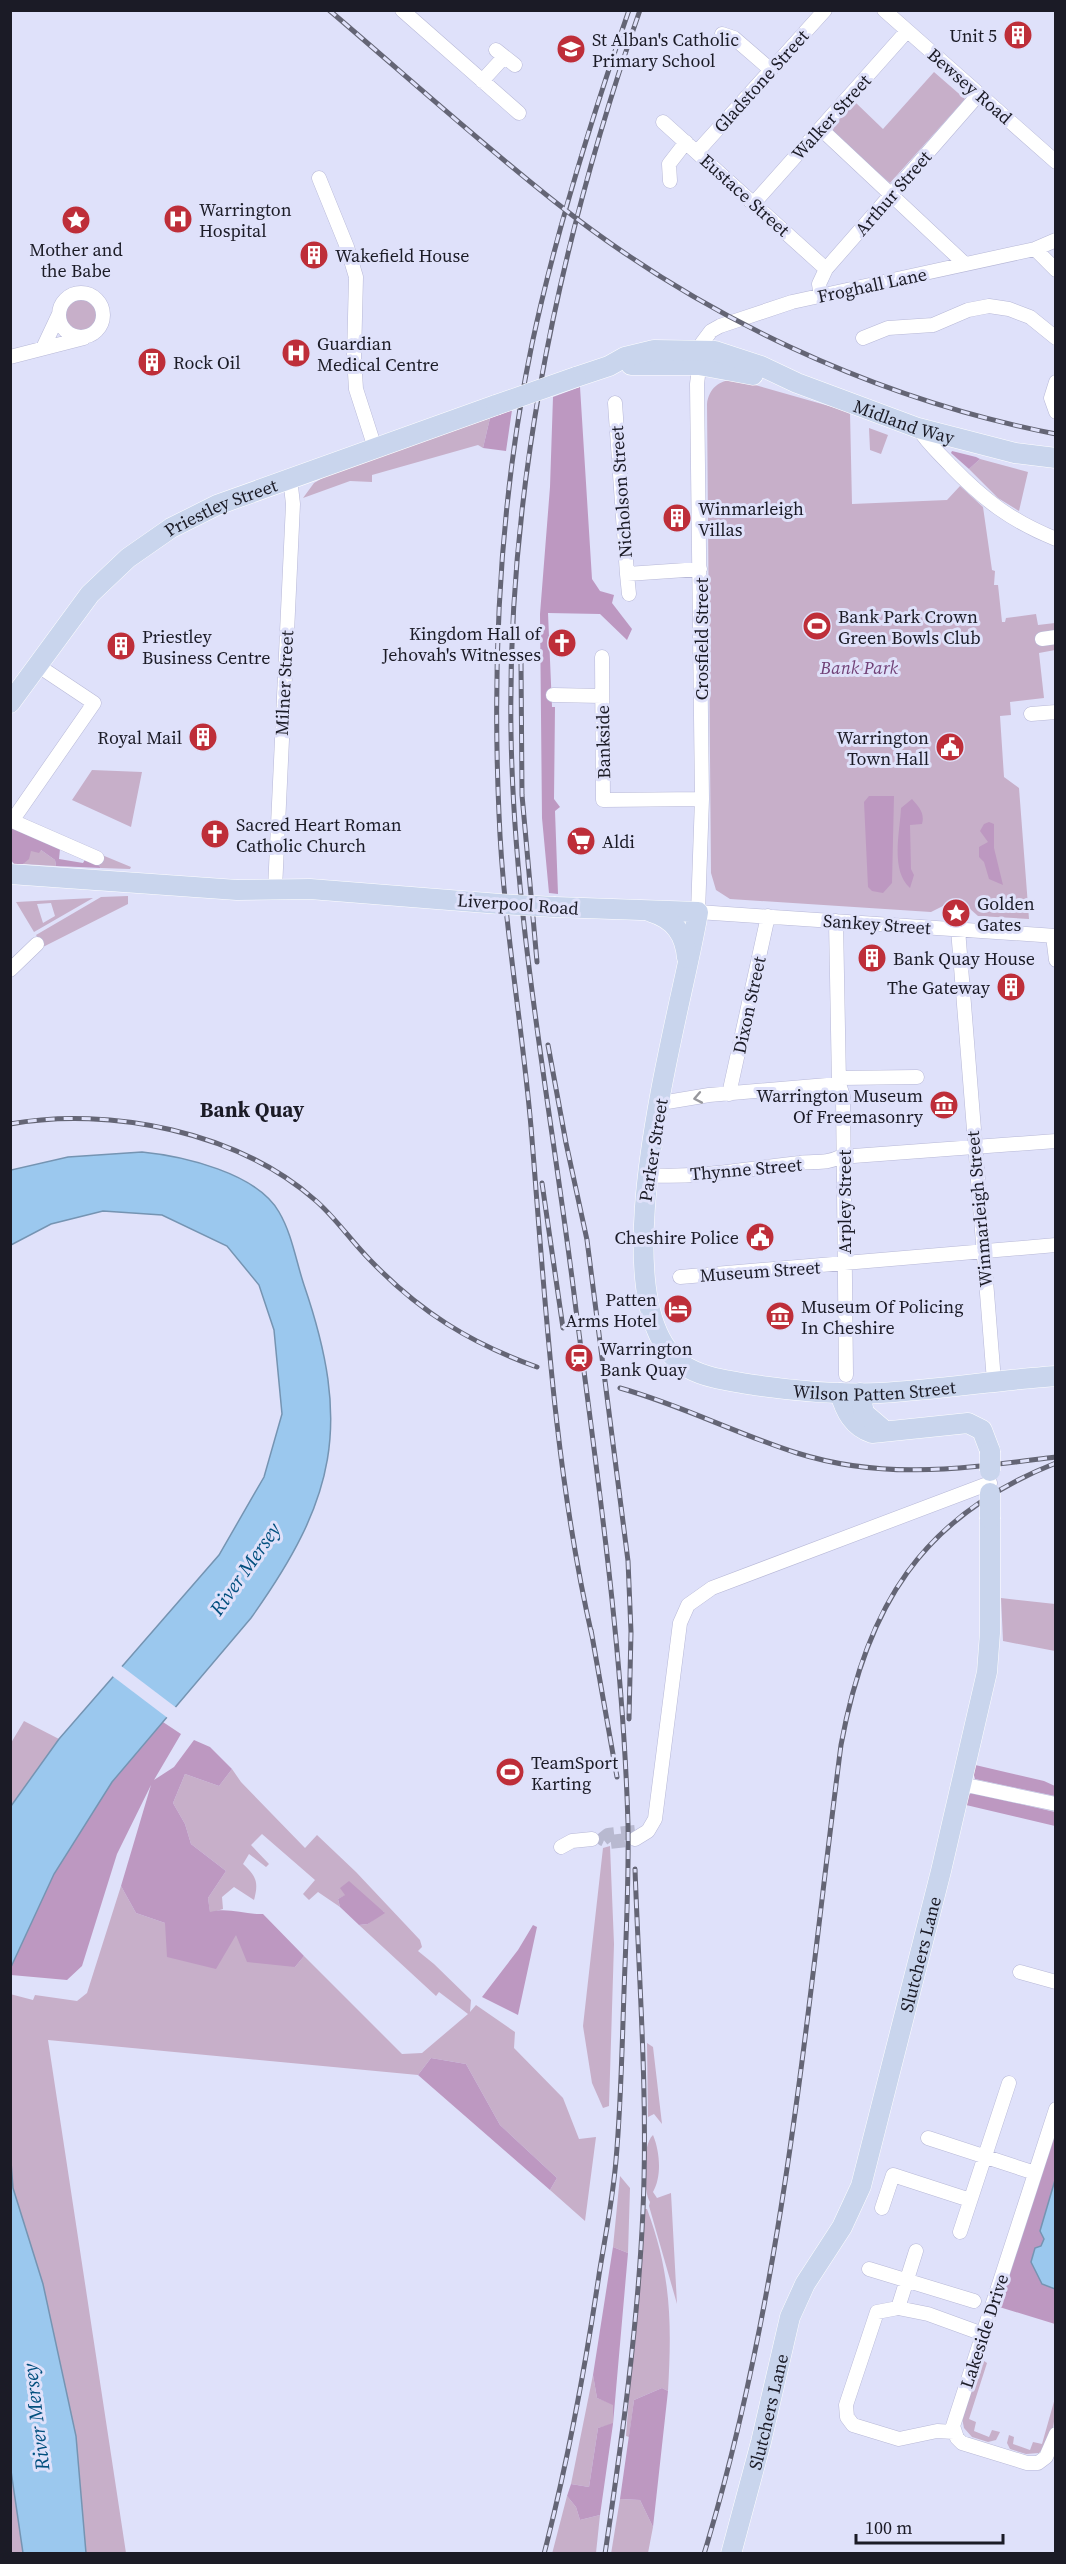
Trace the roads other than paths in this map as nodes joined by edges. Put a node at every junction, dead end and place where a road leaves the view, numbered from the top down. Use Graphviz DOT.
graph roads {
  1 [pos="825,10"];
  2 [pos="884,10"];
  3 [pos="403,11"];
  4 [pos="394,23"];
  5 [pos="907,31"];
  6 [pos="733,33"];
  7 [pos="505,57"];
  8 [pos="771,70"];
  9 [pos="482,81"];
  10 [pos="979,94"];
  11 [pos="519,113"];
  12 [pos="663,122"];
  13 [pos="821,129"];
  14 [pos="686,142"];
  15 [pos="697,152"];
  16 [pos="1056,162"];
  17 [pos="319,178"];
  18 [pos="662,193"];
  19 [pos="893,194"];
  20 [pos="754,203"];
  21 [pos="1056,240"];
  22 [pos="1035,249"];
  23 [pos="965,264"];
  24 [pos="826,269"];
  25 [pos="1056,270"];
  26 [pos="820,296"];
  27 [pos="59,314"];
  28 [pos="84,338"];
  29 [pos="863,338"];
  30 [pos="1056,338"];
  31 [pos="43,348"];
  32 [pos="10,357"];
  33 [pos="700,357"];
  34 [pos="1056,382"];
  35 [pos="611,408"];
  36 [pos="1056,412"];
  37 [pos="918,428"];
  38 [pos="375,448"];
  39 [pos="1015,453"];
  40 [pos="1056,458"];
  41 [pos="1056,468"];
  42 [pos="290,478"];
  43 [pos="1056,539"];
  44 [pos="700,568"];
  45 [pos="627,574"];
  46 [pos="629,594"];
  47 [pos="602,657"];
  48 [pos="37,665"];
  49 [pos="553,695"];
  50 [pos="602,696"];
  51 [pos="10,703"];
  52 [pos="1038,712"];
  53 [pos="1056,712"];
  54 [pos="702,799"];
  55 [pos="11,821"];
  56 [pos="69,845"];
  57 [pos="97,858"];
  58 [pos="62,860"];
  59 [pos="10,874"];
  60 [pos="106,880"];
  61 [pos="10,887"];
  62 [pos="275,889"];
  63 [pos="237,890"];
  64 [pos="338,891"];
  65 [pos="640,910"];
  66 [pos="699,912"];
  67 [pos="768,916"];
  68 [pos="836,921"];
  69 [pos="958,929"];
  70 [pos="1054,936"];
  71 [pos="38,944"];
  72 [pos="1056,960"];
  73 [pos="688,964"];
  74 [pos="10,970"];
  75 [pos="917,1077"];
  76 [pos="839,1081"];
  77 [pos="729,1094"];
  78 [pos="660,1103"];
  79 [pos="1054,1141"];
  80 [pos="973,1147"];
  81 [pos="844,1158"];
  82 [pos="647,1175"];
  83 [pos="1056,1245"];
  84 [pos="983,1252"];
  85 [pos="843,1265"];
  86 [pos="680,1277"];
  87 [pos="696,1372"];
  88 [pos="1056,1376"];
  89 [pos="994,1381"];
  90 [pos="843,1384"];
  91 [pos="860,1393"];
  92 [pos="885,1431"];
  93 [pos="990,1475"];
  94 [pos="961,1784"];
  95 [pos="1056,1804"];
  96 [pos="637,1835"];
  97 [pos="592,1839"];
  98 [pos="561,1847"];
  99 [pos="1020,1972"];
  100 [pos="1056,1982"];
  101 [pos="1009,2083"];
  102 [pos="1056,2109"];
  103 [pos="928,2138"];
  104 [pos="983,2157"];
  105 [pos="1035,2173"];
  106 [pos="970,2200"];
  107 [pos="882,2208"];
  108 [pos="960,2232"];
  109 [pos="916,2251"];
  110 [pos="869,2269"];
  111 [pos="907,2282"];
  112 [pos="974,2301"];
  113 [pos="898,2308"];
  114 [pos="983,2334"];
  115 [pos="954,2432"];
  116 [pos="1056,2434"];
  117 [pos="731,2553"];
  1 -- 8 [label="street, Gladstone Street"];
  2 -- 5 [label="street, Bewsey Road"];
  3 -- 4 [label="street"];
  3 -- 9 [label="street"];
  5 -- 10 [label="street, Bewsey Road"];
  5 -- 13 [label="street, Walker Street"];
  6 -- 8 [label="street"];
  7 -- 9 [label="street"];
  8 -- 15 [label="street, Gladstone Street"];
  9 -- 11 [label="street"];
  10 -- 16 [label="street, Bewsey Road"];
  10 -- 19 [label="street, Arthur Street"];
  12 -- 14 [label="street, Eustace Street"];
  13 -- 19 [label="street"];
  13 -- 20 [label="street, Walker Street"];
  14 -- 15 [label="street, Eustace Street"];
  14 -- 18 [label="street"];
  15 -- 20 [label="street, Eustace Street"];
  17 -- 38 [label="street"];
  19 -- 23 [label="street"];
  19 -- 24 [label="street, Arthur Street"];
  20 -- 24 [label="street, Eustace Street"];
  21 -- 22 [label="street, Froghall Lane"];
  22 -- 23 [label="street, Froghall Lane"];
  22 -- 25 [label="street"];
  23 -- 26 [label="street, Froghall Lane"];
  24 -- 26 [label="street, Arthur Street"];
  26 -- 33 [label="street, Froghall Lane"];
  27 -- 28 [label="street"];
  27 -- 28 [label="street"];
  27 -- 31 [label="street"];
  28 -- 31 [label="street"];
  29 -- 30 [label="street"];
  31 -- 32 [label="street"];
  33 -- 37 [label="highway, Midland Way"];
  33 -- 38 [label="highway, Priestley Street, bridge"];
  33 -- 44 [label="street, Crosfield Street"];
  34 -- 36 [label="street"];
  35 -- 45 [label="street, Nicholson Street"];
  37 -- 39 [label="highway, Midland Way"];
  37 -- 43 [label="street"];
  38 -- 42 [label="highway, Priestley Street"];
  39 -- 40 [label="highway, Midland Way"];
  39 -- 41 [label="highway, Midland Way"];
  42 -- 48 [label="highway, Priestley Street"];
  42 -- 62 [label="street, Milner Street"];
  44 -- 45 [label="street, Nicholson Street"];
  44 -- 54 [label="street, Crosfield Street"];
  45 -- 46 [label="street, Nicholson Street"];
  47 -- 50 [label="street, Bankside"];
  48 -- 51 [label="highway, Priestley Street"];
  48 -- 55 [label="street"];
  49 -- 50 [label="street"];
  50 -- 54 [label="street, Bankside"];
  52 -- 53 [label="street"];
  54 -- 66 [label="street, Crosfield Street"];
  55 -- 56 [label="street"];
  56 -- 57 [label="street"];
  56 -- 58 [label="street"];
  59 -- 60 [label="highway"];
  60 -- 61 [label="highway"];
  60 -- 63 [label="highway, Liverpool Road"];
  62 -- 63 [label="highway, Liverpool Road"];
  62 -- 64 [label="highway, Liverpool Road"];
  63 -- 64 [label="highway, Liverpool Road"];
  64 -- 65 [label="highway, Liverpool Road, bridge"];
  65 -- 66 [label="highway, Liverpool Road"];
  65 -- 73 [label="highway"];
  66 -- 67 [label="street, Sankey Street"];
  66 -- 73 [label="highway, Parker Street"];
  67 -- 68 [label="street, Sankey Street"];
  67 -- 77 [label="street, Dixon Street"];
  68 -- 69 [label="street, Sankey Street"];
  68 -- 76 [label="street, Arpley Street"];
  69 -- 70 [label="street, Sankey Street"];
  69 -- 80 [label="street, Winmarleigh Street"];
  70 -- 72 [label="street"];
  71 -- 74 [label="street"];
  73 -- 78 [label="highway, Parker Street"];
  75 -- 76 [label="street"];
  76 -- 77 [label="street"];
  76 -- 81 [label="street, Arpley Street"];
  77 -- 78 [label="street, one-way"];
  78 -- 82 [label="highway, Parker Street"];
  79 -- 80 [label="street, Thynne Street"];
  80 -- 81 [label="street, Thynne Street"];
  80 -- 84 [label="street, Winmarleigh Street"];
  81 -- 82 [label="street, Thynne Street"];
  81 -- 85 [label="street, Arpley Street"];
  82 -- 87 [label="highway, Parker Street"];
  83 -- 84 [label="street, Museum Street"];
  84 -- 85 [label="street, Museum Street"];
  84 -- 89 [label="street, Winmarleigh Street"];
  85 -- 86 [label="street, Museum Street"];
  85 -- 90 [label="street, Arpley Street"];
  87 -- 90 [label="highway, Wilson Patten Street"];
  88 -- 89 [label="highway, Wilson Patten Street"];
  89 -- 91 [label="highway, Wilson Patten Street"];
  90 -- 91 [label="highway, Wilson Patten Street"];
  90 -- 92 [label="highway"];
  91 -- 92 [label="highway"];
  92 -- 93 [label="highway"];
  93 -- 94 [label="highway, Slutchers Lane, bridge"];
  93 -- 96 [label="street"];
  94 -- 95 [label="street"];
  94 -- 117 [label="highway, Slutchers Lane"];
  97 -- 98 [label="street"];
  99 -- 100 [label="street"];
  101 -- 104 [label="street"];
  102 -- 105 [label="street, Lakeside Drive"];
  103 -- 104 [label="street"];
  104 -- 105 [label="street"];
  104 -- 106 [label="street"];
  105 -- 114 [label="street, Lakeside Drive"];
  106 -- 107 [label="street"];
  106 -- 108 [label="street"];
  109 -- 111 [label="street"];
  110 -- 111 [label="street"];
  111 -- 112 [label="street"];
  111 -- 113 [label="street"];
  113 -- 114 [label="street"];
  113 -- 115 [label="street"];
  114 -- 115 [label="street, Lakeside Drive"];
  115 -- 116 [label="street"];
}
